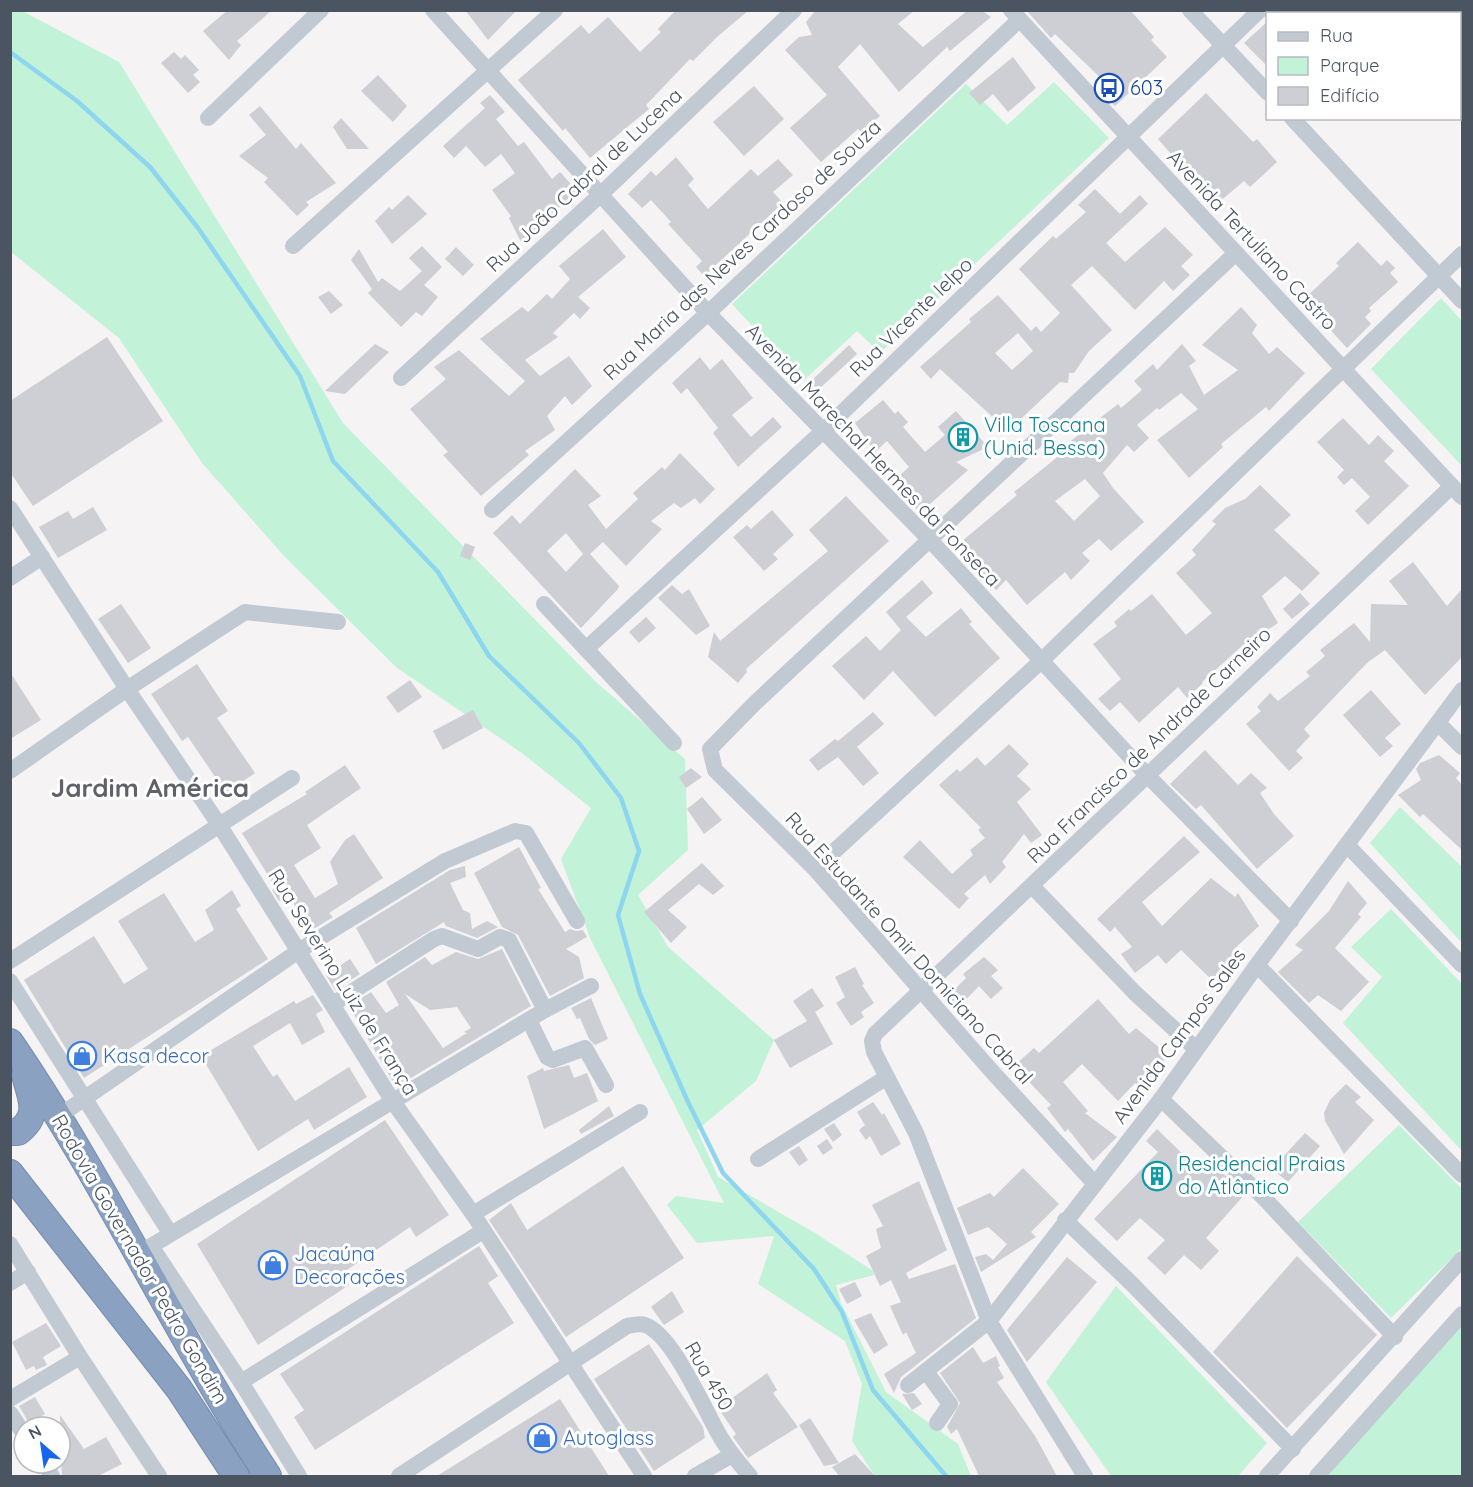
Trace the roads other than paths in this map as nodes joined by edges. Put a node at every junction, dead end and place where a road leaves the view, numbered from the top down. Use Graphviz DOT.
graph roads {
  1 [pos="321,10"];
  2 [pos="433,10"];
  3 [pos="555,10"];
  4 [pos="794,10"];
  5 [pos="1190,10"];
  6 [pos="1260,10"];
  7 [pos="1015,15"];
  8 [pos="1224,46"];
  9 [pos="489,71"];
  10 [pos="1266,91"];
  11 [pos="208,118"];
  12 [pos="1294,120"];
  13 [pos="1128,137"];
  14 [pos="600,195"];
  15 [pos="293,246"];
  16 [pos="1236,253"];
  17 [pos="1462,254"];
  18 [pos="1439,275"];
  19 [pos="1462,301"];
  20 [pos="708,313"];
  21 [pos="1342,368"];
  22 [pos="401,378"];
  23 [pos="823,431"];
  24 [pos="1457,492"];
  25 [pos="10,508"];
  26 [pos="492,510"];
  27 [pos="930,540"];
  28 [pos="42,557"];
  29 [pos="10,578"];
  30 [pos="544,604"];
  31 [pos="338,622"];
  32 [pos="586,649"];
  33 [pos="1040,662"];
  34 [pos="127,689"];
  35 [pos="1462,690"];
  36 [pos="1438,723"];
  37 [pos="674,743"];
  38 [pos="1462,747"];
  39 [pos="10,771"];
  40 [pos="1146,774"];
  41 [pos="292,778"];
  42 [pos="218,824"];
  43 [pos="1348,846"];
  44 [pos="815,869"];
  45 [pos="1032,886"];
  46 [pos="577,921"];
  47 [pos="1291,921"];
  48 [pos="300,950"];
  49 [pos="10,961"];
  50 [pos="1257,965"];
  51 [pos="1462,965"];
  52 [pos="10,981"];
  53 [pos="591,986"];
  54 [pos="920,990"];
  55 [pos="333,1004"];
  56 [pos="545,1010"];
  57 [pos="529,1020"];
  58 [pos="15,1048"];
  59 [pos="1196,1049"];
  60 [pos="887,1077"];
  61 [pos="606,1085"];
  62 [pos="1161,1099"];
  63 [pos="86,1100"];
  64 [pos="394,1103"];
  65 [pos="640,1112"];
  66 [pos="59,1116"];
  67 [pos="10,1132"];
  68 [pos="79,1153"];
  69 [pos="758,1159"];
  70 [pos="10,1173"];
  71 [pos="1462,1175"];
  72 [pos="1095,1184"];
  73 [pos="473,1214"];
  74 [pos="1065,1220"];
  75 [pos="483,1231"];
  76 [pos="160,1240"];
  77 [pos="11,1247"];
  78 [pos="1462,1259"];
  79 [pos="28,1272"];
  80 [pos="10,1283"];
  81 [pos="1462,1314"];
  82 [pos="989,1321"];
  83 [pos="1395,1337"];
  84 [pos="80,1357"];
  85 [pos="571,1363"];
  86 [pos="927,1373"];
  87 [pos="241,1382"];
  88 [pos="908,1385"];
  89 [pos="10,1399"];
  90 [pos="938,1423"];
  91 [pos="1293,1449"];
  92 [pos="732,1455"];
  93 [pos="228,1467"];
  94 [pos="159,1476"];
  95 [pos="268,1476"];
  96 [pos="299,1476"];
  97 [pos="399,1476"];
  98 [pos="644,1476"];
  99 [pos="695,1476"];
  100 [pos="750,1476"];
  101 [pos="1085,1476"];
  102 [pos="1267,1476"];
  103 [pos="1317,1476"];
  1 -- 11 [label="street"];
  2 -- 9 [label="street, Avenida Marechal Hermes da Fonseca"];
  3 -- 9 [label="street"];
  4 -- 14 [label="street, Rua João Cabral de Lucena"];
  5 -- 8 [label="street"];
  6 -- 8 [label="street, Rua Vicente Ielpo"];
  7 -- 13 [label="street, Avenida Tertuliano Castro"];
  7 -- 20 [label="street, Rua Maria das Neves Cardoso de Souza"];
  8 -- 10 [label="street"];
  8 -- 13 [label="street, Rua Vicente Ielpo"];
  9 -- 14 [label="street, Avenida Marechal Hermes da Fonseca"];
  9 -- 15 [label="street"];
  12 -- 18 [label="street"];
  13 -- 16 [label="street, Avenida Tertuliano Castro"];
  13 -- 23 [label="street, Rua Vicente Ielpo"];
  14 -- 20 [label="street, Avenida Marechal Hermes da Fonseca"];
  14 -- 22 [label="street, Rua João Cabral de Lucena"];
  16 -- 21 [label="street, Avenida Tertuliano Castro"];
  16 -- 27 [label="street"];
  17 -- 18 [label="street"];
  18 -- 19 [label="street"];
  18 -- 21 [label="street"];
  20 -- 23 [label="street, Avenida Marechal Hermes da Fonseca"];
  20 -- 26 [label="street, Rua Maria das Neves Cardoso de Souza"];
  21 -- 24 [label="street, Avenida Tertuliano Castro"];
  21 -- 33 [label="street"];
  23 -- 27 [label="street, Avenida Marechal Hermes da Fonseca"];
  23 -- 32 [label="street, Rua Vicente Ielpo"];
  24 -- 40 [label="street, Rua Francisco de Andrade Carneiro"];
  25 -- 28 [label="street, Rua Severino Luiz de França"];
  27 -- 33 [label="street, Avenida Marechal Hermes da Fonseca"];
  27 -- 44 [label="street, Rua Estudante Omir Domiciano Cabral"];
  28 -- 29 [label="street"];
  28 -- 34 [label="street, Rua Severino Luiz de França"];
  30 -- 32 [label="street"];
  31 -- 34 [label="street"];
  32 -- 37 [label="street"];
  33 -- 40 [label="street, Avenida Marechal Hermes da Fonseca"];
  33 -- 44 [label="street"];
  34 -- 39 [label="street"];
  34 -- 42 [label="street, Rua Severino Luiz de França"];
  35 -- 36 [label="street, Avenida Campos Sales"];
  36 -- 38 [label="street"];
  36 -- 43 [label="street, Avenida Campos Sales"];
  40 -- 45 [label="street, Rua Francisco de Andrade Carneiro"];
  40 -- 47 [label="street, Avenida Marechal Hermes da Fonseca"];
  41 -- 42 [label="street"];
  42 -- 48 [label="street, Rua Severino Luiz de França"];
  42 -- 49 [label="street"];
  43 -- 47 [label="street, Avenida Campos Sales"];
  43 -- 51 [label="street"];
  44 -- 54 [label="street, Rua Estudante Omir Domiciano Cabral"];
  45 -- 54 [label="street, Rua Francisco de Andrade Carneiro"];
  45 -- 59 [label="street"];
  46 -- 48 [label="street"];
  47 -- 50 [label="street, Avenida Campos Sales"];
  48 -- 55 [label="street, Rua Severino Luiz de França"];
  48 -- 63 [label="street"];
  50 -- 59 [label="street, Avenida Campos Sales"];
  50 -- 71 [label="street"];
  52 -- 63 [label="street"];
  53 -- 56 [label="street"];
  54 -- 60 [label="street, Rua Francisco de Andrade Carneiro"];
  54 -- 72 [label="street, Rua Estudante Omir Domiciano Cabral"];
  55 -- 56 [label="street"];
  55 -- 64 [label="street, Rua Severino Luiz de França"];
  56 -- 57 [label="street"];
  57 -- 61 [label="street"];
  57 -- 64 [label="street"];
  58 -- 66 [label="highway, Rodovia Governador Pedro Gondim"];
  58 -- 67 [label="highway"];
  59 -- 62 [label="street, Avenida Campos Sales"];
  60 -- 69 [label="street"];
  60 -- 82 [label="street"];
  62 -- 72 [label="street, Avenida Campos Sales"];
  62 -- 83 [label="street"];
  63 -- 66 [label="street"];
  63 -- 76 [label="street"];
  64 -- 73 [label="street, Rua Severino Luiz de França"];
  64 -- 76 [label="street"];
  65 -- 73 [label="street"];
  66 -- 68 [label="highway, Rodovia Governador Pedro Gondim"];
  68 -- 76 [label="street"];
  68 -- 95 [label="highway, Rodovia Governador Pedro Gondim"];
  70 -- 93 [label="highway, Rodovia Governador Pedro Gondim"];
  72 -- 74 [label="street, Avenida Campos Sales"];
  73 -- 75 [label="street, Rua Severino Luiz de França"];
  74 -- 82 [label="street, Avenida Campos Sales"];
  74 -- 91 [label="street"];
  75 -- 85 [label="street, Rua Severino Luiz de França"];
  75 -- 87 [label="street"];
  76 -- 87 [label="street"];
  77 -- 79 [label="street"];
  78 -- 83 [label="street"];
  79 -- 80 [label="street"];
  79 -- 84 [label="street"];
  81 -- 103 [label="street"];
  82 -- 86 [label="street, Avenida Campos Sales"];
  82 -- 101 [label="street"];
  83 -- 91 [label="street"];
  84 -- 89 [label="street"];
  84 -- 94 [label="street"];
  85 -- 92 [label="street, Rua 450"];
  85 -- 97 [label="street"];
  85 -- 98 [label="street, Rua Severino Luiz de França"];
  86 -- 88 [label="street, Avenida Campos Sales"];
  86 -- 90 [label="street"];
  87 -- 96 [label="street"];
  91 -- 102 [label="street"];
  92 -- 99 [label="street"];
  92 -- 100 [label="street, Rua 450"];
}
